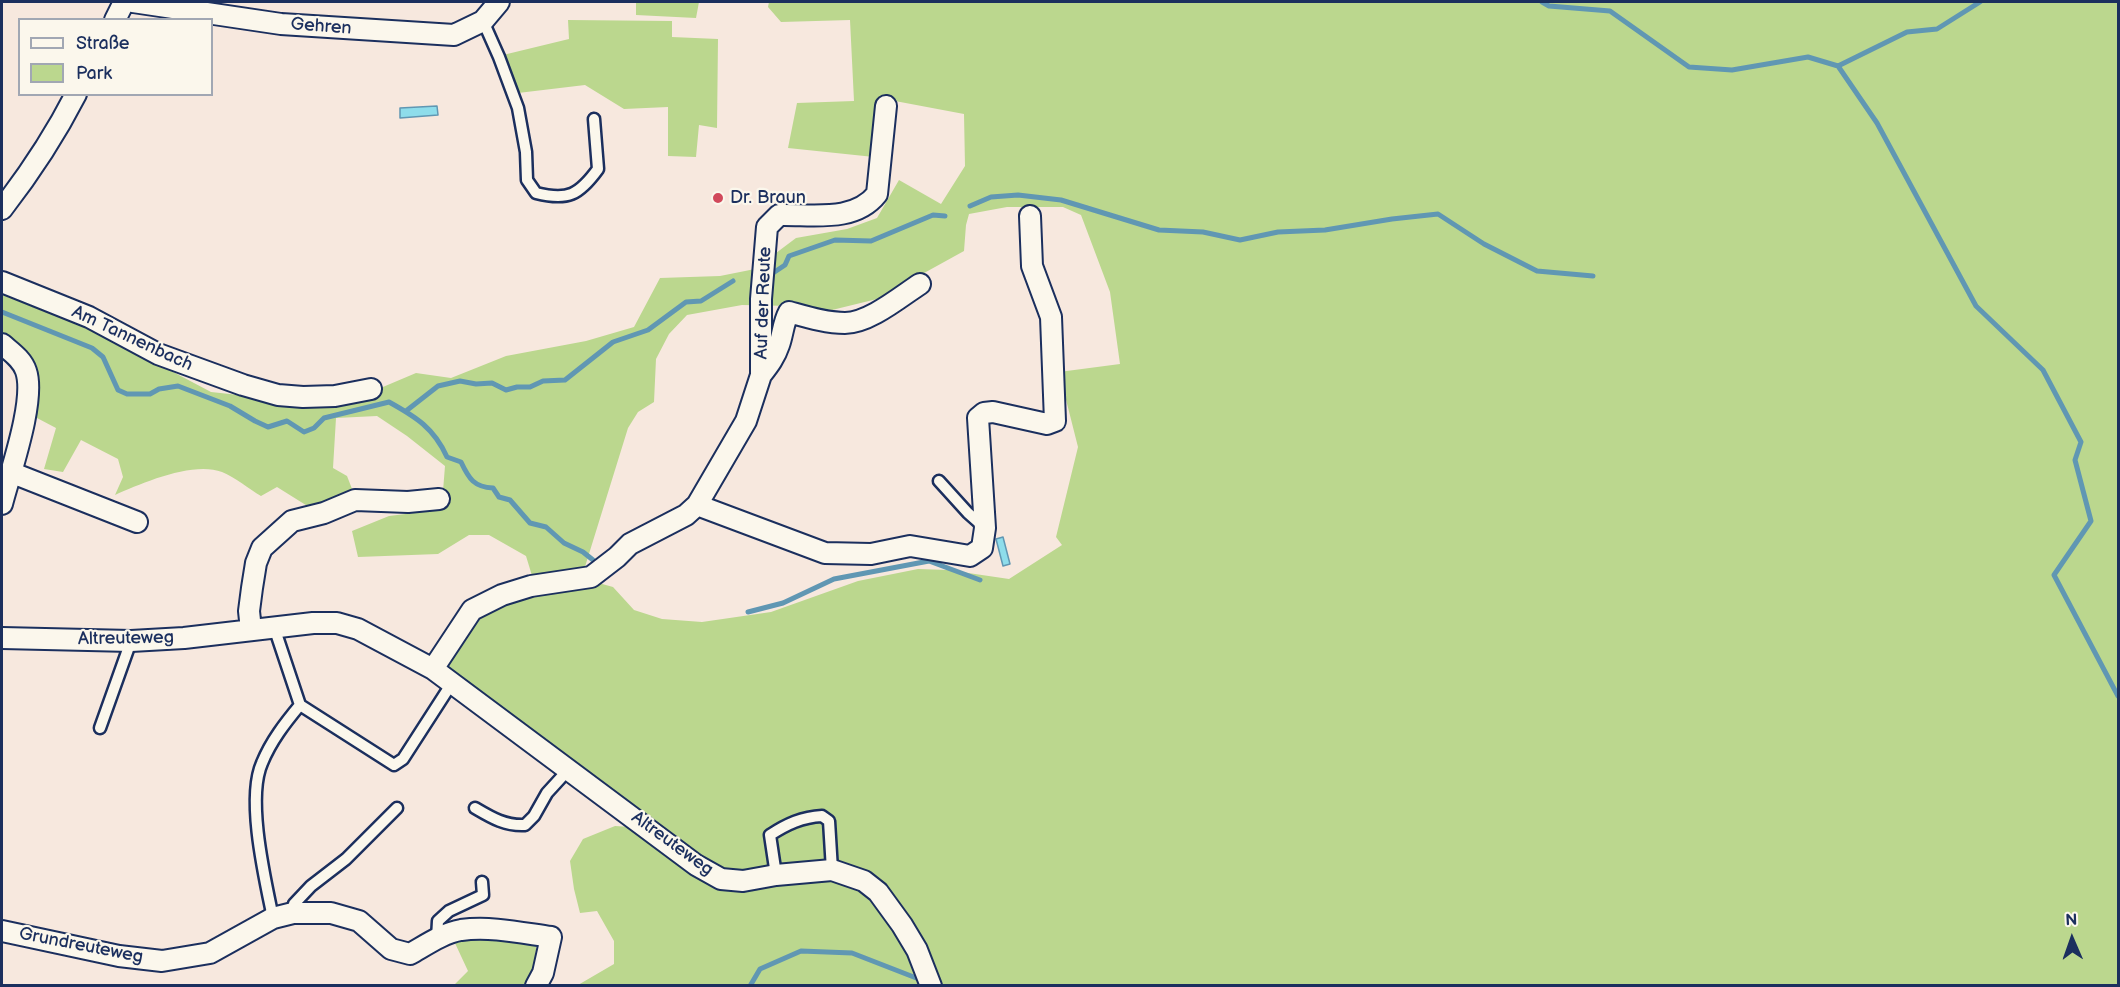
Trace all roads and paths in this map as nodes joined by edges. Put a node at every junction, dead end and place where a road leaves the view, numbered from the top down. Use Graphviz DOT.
graph roads {
  1 [pos="124,2"];
  2 [pos="133,2"];
  3 [pos="499,2"];
  4 [pos="116,18"];
  5 [pos="483,21"];
  6 [pos="75,96"];
  7 [pos="886,106"];
  8 [pos="594,119"];
  9 [pos="2,209"];
  10 [pos="1030,216"];
  11 [pos="2,282"];
  12 [pos="920,284"];
  13 [pos="2,344"];
  14 [pos="761,375"];
  15 [pos="371,389"];
  16 [pos="10,472"];
  17 [pos="939,481"];
  18 [pos="439,499"];
  19 [pos="2,504"];
  20 [pos="697,505"];
  21 [pos="137,522"];
  22 [pos="985,528"];
  23 [pos="274,627"];
  24 [pos="250,630"];
  25 [pos="2,638"];
  26 [pos="131,640"];
  27 [pos="433,669"];
  28 [pos="452,683"];
  29 [pos="300,705"];
  30 [pos="100,728"];
  31 [pos="569,769"];
  32 [pos="397,808"];
  33 [pos="475,808"];
  34 [pos="832,870"];
  35 [pos="776,875"];
  36 [pos="482,882"];
  37 [pos="293,913"];
  38 [pos="273,918"];
  39 [pos="2,931"];
  40 [pos="437,939"];
  41 [pos="929,980"];
  42 [pos="536,986"];
  1 -- 4 [label="street"];
  2 -- 5 [label="street, Gehren"];
  3 -- 5 [label="street, Gehren"];
  5 -- 8 [label="lane"];
  6 -- 9 [label="street"];
  7 -- 14 [label="street, Auf der Reute"];
  10 -- 22 [label="street"];
  11 -- 15 [label="street, Am Tannenbach"];
  12 -- 14 [label="street, Auf der Reute"];
  13 -- 16 [label="street"];
  14 -- 20 [label="street, Auf der Reute"];
  16 -- 19 [label="street"];
  16 -- 21 [label="street"];
  17 -- 22 [label="lane"];
  18 -- 24 [label="street"];
  20 -- 22 [label="street"];
  20 -- 27 [label="street, Auf der Reute"];
  23 -- 24 [label="street, Altreuteweg"];
  23 -- 27 [label="street, Altreuteweg"];
  23 -- 29 [label="lane"];
  24 -- 26 [label="street, Altreuteweg"];
  25 -- 26 [label="street, Altreuteweg"];
  26 -- 30 [label="lane"];
  27 -- 28 [label="street, Altreuteweg"];
  28 -- 29 [label="lane"];
  28 -- 31 [label="street, Altreuteweg"];
  29 -- 38 [label="lane"];
  31 -- 33 [label="lane"];
  31 -- 35 [label="street, Altreuteweg"];
  32 -- 37 [label="lane"];
  34 -- 35 [label="street, Altreuteweg"];
  34 -- 35 [label="lane"];
  34 -- 41 [label="street, Altreuteweg"];
  36 -- 40 [label="lane"];
  37 -- 38 [label="street, Grundreuteweg"];
  37 -- 40 [label="street, Grundreuteweg"];
  38 -- 39 [label="street, Grundreuteweg"];
  40 -- 42 [label="street, Grundreuteweg"];
}
